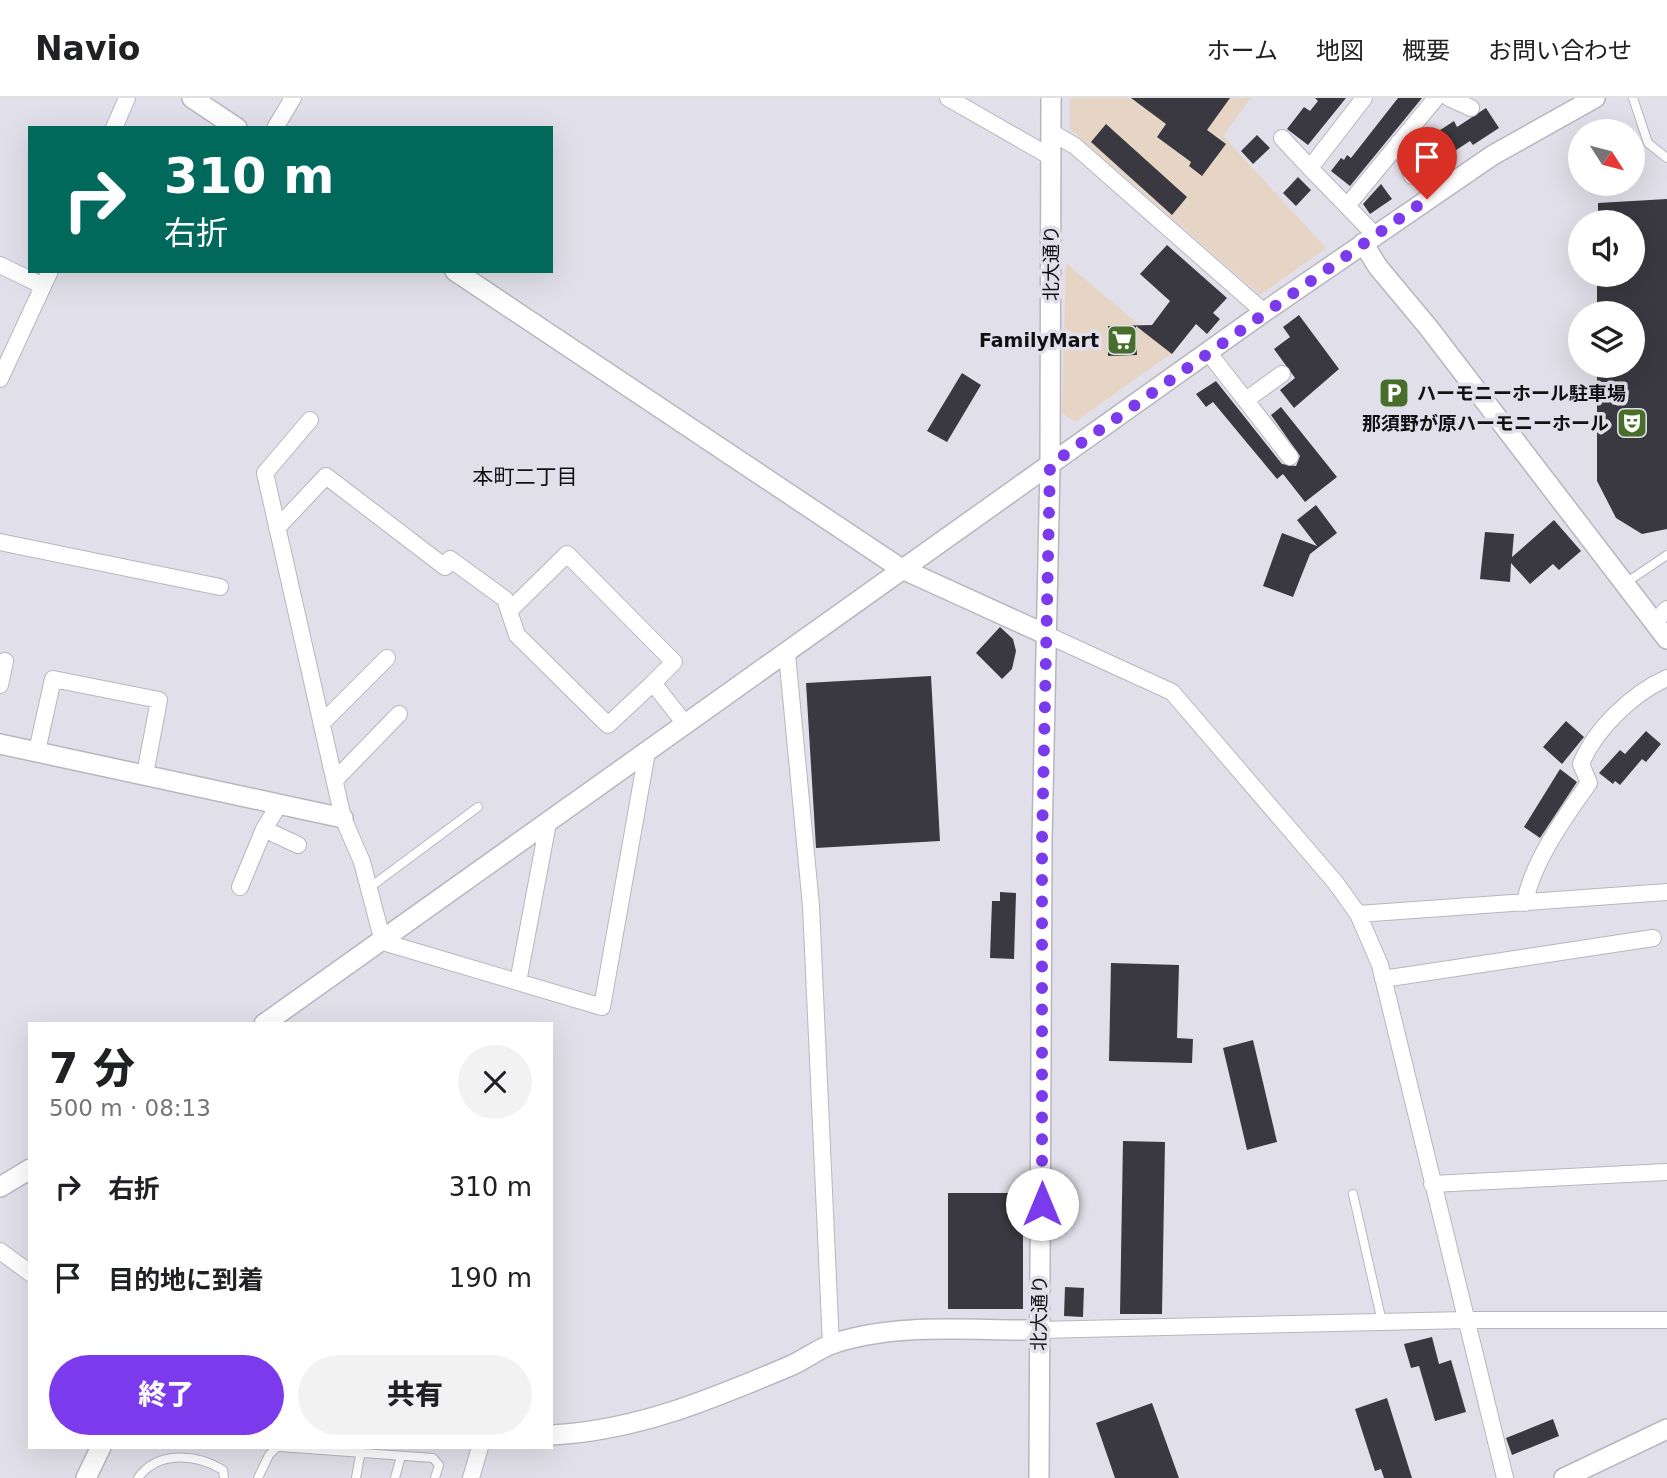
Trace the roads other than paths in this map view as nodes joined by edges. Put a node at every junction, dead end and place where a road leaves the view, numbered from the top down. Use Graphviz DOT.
graph roads {
  1 [pos="127,98"];
  2 [pos="192,98"];
  3 [pos="293,98"];
  4 [pos="948,98"];
  5 [pos="1051,98"];
  6 [pos="1364,98"];
  7 [pos="1436,98"];
  8 [pos="1449,98"];
  9 [pos="1633,98"];
  10 [pos="1585,100"];
  11 [pos="1471,108"];
  12 [pos="115,126"];
  13 [pos="234,126"];
  14 [pos="276,126"];
  15 [pos="1051,132"];
  16 [pos="1282,138"];
  17 [pos="1399,142"];
  18 [pos="1051,158"];
  19 [pos="1667,158"];
  20 [pos="1310,168"];
  21 [pos="1412,176"];
  22 [pos="1347,206"];
  23 [pos="1369,239"];
  24 [pos="0,265"];
  25 [pos="458,273"];
  26 [pos="46,279"];
  27 [pos="1264,312"];
  28 [pos="1208,352"];
  29 [pos="1282,374"];
  30 [pos="0,379"];
  31 [pos="1246,400"];
  32 [pos="310,420"];
  33 [pos="1290,457"];
  34 [pos="1050,465"];
  35 [pos="277,528"];
  36 [pos="0,542"];
  37 [pos="1667,555"];
  38 [pos="900,568"];
  39 [pos="1624,584"];
  40 [pos="220,587"];
  41 [pos="509,611"];
  42 [pos="1661,616"];
  43 [pos="1045,634"];
  44 [pos="1667,639"];
  45 [pos="787,654"];
  46 [pos="387,658"];
  47 [pos="5,661"];
  48 [pos="1667,678"];
  49 [pos="653,683"];
  50 [pos="0,685"];
  51 [pos="399,714"];
  52 [pos="322,723"];
  53 [pos="686,725"];
  54 [pos="0,744"];
  55 [pos="37,751"];
  56 [pos="647,752"];
  57 [pos="145,774"];
  58 [pos="335,780"];
  59 [pos="280,803"];
  60 [pos="478,807"];
  61 [pos="343,818"];
  62 [pos="548,824"];
  63 [pos="264,829"];
  64 [pos="298,845"];
  65 [pos="240,887"];
  66 [pos="369,888"];
  67 [pos="1667,892"];
  68 [pos="1525,903"];
  69 [pos="1358,914"];
  70 [pos="1653,938"];
  71 [pos="383,942"];
  72 [pos="1383,979"];
  73 [pos="518,982"];
  74 [pos="270,1022"];
  75 [pos="28,1170"];
  76 [pos="1667,1172"];
  77 [pos="1432,1184"];
  78 [pos="0,1187"];
  79 [pos="1353,1194"];
  80 [pos="0,1251"];
  81 [pos="28,1272"];
  82 [pos="1466,1320"];
  83 [pos="1667,1320"];
  84 [pos="1382,1322"];
  85 [pos="1038,1330"];
  86 [pos="831,1345"];
  87 [pos="1667,1429"];
  88 [pos="553,1435"];
  89 [pos="100,1449"];
  90 [pos="276,1449"];
  91 [pos="334,1449"];
  92 [pos="479,1449"];
  93 [pos="361,1450"];
  94 [pos="401,1456"];
  95 [pos="86,1478"];
  96 [pos="138,1478"];
  97 [pos="224,1478"];
  98 [pos="258,1478"];
  99 [pos="356,1478"];
  100 [pos="395,1478"];
  101 [pos="435,1478"];
  102 [pos="471,1478"];
  103 [pos="1039,1478"];
  104 [pos="1504,1478"];
  105 [pos="1564,1478"];
  1 -- 12 [label="street"];
  2 -- 13 [label="street"];
  3 -- 14 [label="street"];
  4 -- 18 [label="street"];
  5 -- 15 [label="street, 北大通り"];
  6 -- 20 [label="street"];
  7 -- 17 [label="street"];
  8 -- 11 [label="street"];
  9 -- 19 [label="lane"];
  10 -- 23 [label="street"];
  15 -- 18 [label="street, 北大通り"];
  15 -- 27 [label="street"];
  16 -- 20 [label="street"];
  17 -- 21 [label="street"];
  17 -- 22 [label="street"];
  18 -- 34 [label="street, 北大通り"];
  20 -- 22 [label="street"];
  22 -- 23 [label="street"];
  23 -- 27 [label="street"];
  23 -- 39 [label="street"];
  24 -- 26 [label="street"];
  25 -- 38 [label="street"];
  26 -- 30 [label="street"];
  27 -- 28 [label="street"];
  28 -- 31 [label="street"];
  28 -- 34 [label="street"];
  29 -- 31 [label="street"];
  31 -- 33 [label="street"];
  32 -- 35 [label="street"];
  34 -- 38 [label="street"];
  34 -- 43 [label="street, 北大通り"];
  35 -- 41 [label="street"];
  35 -- 52 [label="street"];
  36 -- 40 [label="street"];
  37 -- 39 [label="lane"];
  38 -- 43 [label="street"];
  38 -- 45 [label="street"];
  39 -- 42 [label="street"];
  41 -- 49 [label="street"];
  41 -- 49 [label="street"];
  42 -- 44 [label="street"];
  43 -- 69 [label="street"];
  43 -- 85 [label="street, 北大通り"];
  45 -- 53 [label="street"];
  45 -- 86 [label="street"];
  46 -- 52 [label="street"];
  47 -- 50 [label="street"];
  48 -- 68 [label="street"];
  49 -- 53 [label="street"];
  51 -- 58 [label="street"];
  52 -- 58 [label="street"];
  53 -- 56 [label="street"];
  54 -- 55 [label="street"];
  55 -- 57 [label="street"];
  55 -- 57 [label="street"];
  56 -- 62 [label="street"];
  56 -- 73 [label="street"];
  57 -- 59 [label="street"];
  58 -- 61 [label="street"];
  59 -- 61 [label="street"];
  59 -- 63 [label="street"];
  60 -- 66 [label="lane"];
  61 -- 66 [label="street"];
  62 -- 71 [label="street"];
  62 -- 73 [label="street"];
  63 -- 64 [label="street"];
  63 -- 65 [label="street"];
  66 -- 71 [label="street"];
  67 -- 68 [label="street"];
  68 -- 69 [label="street"];
  69 -- 72 [label="street"];
  70 -- 72 [label="street"];
  71 -- 73 [label="street"];
  71 -- 74 [label="street"];
  72 -- 77 [label="street"];
  75 -- 78 [label="street"];
  76 -- 77 [label="street"];
  77 -- 82 [label="street"];
  79 -- 84 [label="lane"];
  80 -- 81 [label="street"];
  82 -- 83 [label="street"];
  82 -- 84 [label="street"];
  82 -- 104 [label="street"];
  84 -- 85 [label="street"];
  85 -- 86 [label="street"];
  85 -- 103 [label="street, 北大通り"];
  86 -- 88 [label="street"];
  87 -- 105 [label="street"];
  89 -- 95 [label="street"];
  90 -- 98 [label="lane"];
  91 -- 93 [label="lane"];
  92 -- 102 [label="street"];
  93 -- 94 [label="lane"];
  93 -- 99 [label="lane"];
  94 -- 100 [label="lane"];
  94 -- 101 [label="lane"];
  96 -- 97 [label="lane"];
}
